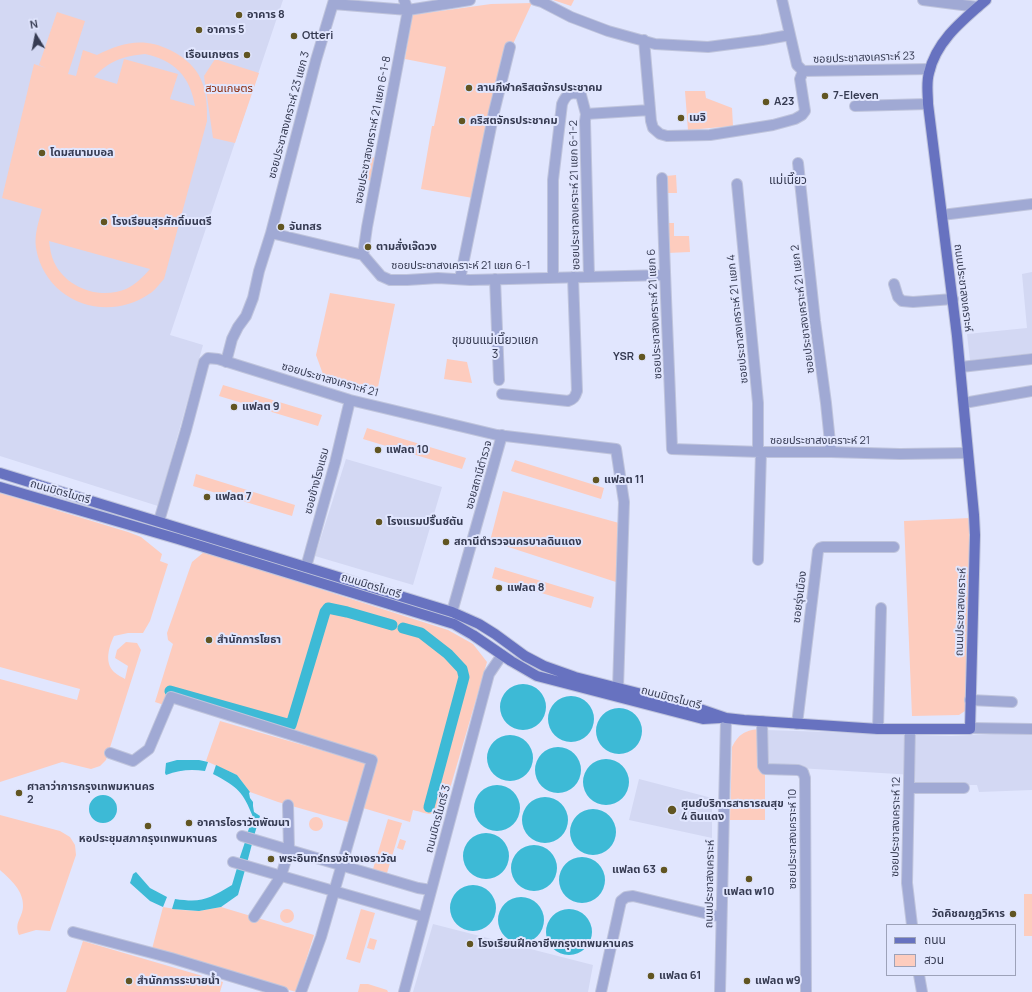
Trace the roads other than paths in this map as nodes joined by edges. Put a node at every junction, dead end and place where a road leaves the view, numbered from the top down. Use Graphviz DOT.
graph roads {
  1 [pos="404,0"];
  2 [pos="470,0"];
  3 [pos="782,0"];
  4 [pos="923,0"];
  5 [pos="539,1"];
  6 [pos="334,2"];
  7 [pos="982,3"];
  8 [pos="408,10"];
  9 [pos="790,34"];
  10 [pos="644,40"];
  11 [pos="510,47"];
  12 [pos="930,69"];
  13 [pos="803,71"];
  14 [pos="928,104"];
  15 [pos="855,106"];
  16 [pos="650,110"];
  17 [pos="586,114"];
  18 [pos="798,163"];
  19 [pos="662,178"];
  20 [pos="737,184"];
  21 [pos="1032,204"];
  22 [pos="942,215"];
  23 [pos="271,233"];
  24 [pos="363,255"];
  25 [pos="664,275"];
  26 [pos="573,277"];
  27 [pos="588,277"];
  28 [pos="553,278"];
  29 [pos="460,279"];
  30 [pos="495,279"];
  31 [pos="894,284"];
  32 [pos="953,299"];
  33 [pos="1032,359"];
  34 [pos="226,362"];
  35 [pos="961,367"];
  36 [pos="499,380"];
  37 [pos="1032,391"];
  38 [pos="502,394"];
  39 [pos="350,400"];
  40 [pos="964,403"];
  41 [pos="502,435"];
  42 [pos="672,449"];
  43 [pos="760,452"];
  44 [pos="831,452"];
  45 [pos="968,453"];
  46 [pos="0,473"];
  47 [pos="0,487"];
  48 [pos="159,522"];
  49 [pos="155,533"];
  50 [pos="894,547"];
  51 [pos="758,560"];
  52 [pos="306,567"];
  53 [pos="881,608"];
  54 [pos="452,612"];
  55 [pos="508,644"];
  56 [pos="502,655"];
  57 [pos="617,692"];
  58 [pos="970,700"];
  59 [pos="1012,702"];
  60 [pos="726,718"];
  61 [pos="762,721"];
  62 [pos="797,724"];
  63 [pos="970,728"];
  64 [pos="878,729"];
  65 [pos="1032,729"];
  66 [pos="910,730"];
  67 [pos="110,753"];
  68 [pos="909,788"];
  69 [pos="964,788"];
  70 [pos="288,805"];
  71 [pos="242,836"];
  72 [pos="289,850"];
  73 [pos="233,862"];
  74 [pos="341,866"];
  75 [pos="281,876"];
  76 [pos="431,890"];
  77 [pos="334,891"];
  78 [pos="254,916"];
  79 [pos="424,917"];
  80 [pos="721,917"];
  81 [pos="912,924"];
  82 [pos="73,932"];
  83 [pos="919,976"];
  84 [pos="282,992"];
  85 [pos="301,992"];
  86 [pos="404,992"];
  87 [pos="601,992"];
  88 [pos="720,992"];
  89 [pos="806,992"];
  90 [pos="922,992"];
  1 -- 8 [label="street"];
  2 -- 8 [label="street, ซอยประชาสงเคราะห์ 23 แยก 3"];
  3 -- 9 [label="street, ซอยประชาสงเคราะห์ 23"];
  4 -- 7 [label="street"];
  5 -- 10 [label="street"];
  6 -- 8 [label="street, ซอยประชาสงเคราะห์ 23 แยก 3"];
  6 -- 23 [label="street, ซอยประชาสงเคราะห์ 23 แยก 3"];
  7 -- 12 [label="main road, ถนนประชาสงเคราะห์"];
  8 -- 24 [label="street, ซอยประชาสงเคราะห์ 21 แยก 6-1-8"];
  9 -- 10 [label="street"];
  9 -- 13 [label="street, ซอยประชาสงเคราะห์ 23"];
  10 -- 16 [label="street"];
  11 -- 29 [label="street"];
  12 -- 13 [label="street, ซอยประชาสงเคราะห์ 23"];
  12 -- 14 [label="main road, ถนนประชาสงเคราะห์"];
  13 -- 16 [label="street"];
  14 -- 15 [label="street"];
  14 -- 22 [label="main road, ถนนประชาสงเคราะห์"];
  16 -- 17 [label="street"];
  17 -- 27 [label="street, ซอยประชาสงเคราะห์ 21 แยก 6-1-2"];
  17 -- 28 [label="street, ซอยประชาสงเคราะห์ 21 แยก 6-1-2"];
  18 -- 44 [label="street, ซอยประชาสงเคราะห์ 21 แยก 2"];
  19 -- 25 [label="street, ซอยประชาสงเคราะห์ 21 แยก 6"];
  20 -- 43 [label="street, ซอยประชาสงเคราะห์ 21 แยก 4"];
  21 -- 22 [label="street"];
  22 -- 32 [label="main road, ถนนประชาสงเคราะห์"];
  23 -- 24 [label="street"];
  23 -- 34 [label="street, ซอยประชาสงเคราะห์ 23 แยก 3"];
  24 -- 29 [label="street, ซอยประชาสงเคราะห์ 21 แยก 6-1"];
  25 -- 27 [label="street, ซอยประชาสงเคราะห์ 21 แยก 6-1"];
  25 -- 42 [label="street, ซอยประชาสงเคราะห์ 21 แยก 6"];
  26 -- 27 [label="street, ซอยประชาสงเคราะห์ 21 แยก 6-1"];
  26 -- 28 [label="street, ซอยประชาสงเคราะห์ 21 แยก 6-1"];
  26 -- 38 [label="street"];
  28 -- 30 [label="street, ซอยประชาสงเคราะห์ 21 แยก 6-1"];
  29 -- 30 [label="street, ซอยประชาสงเคราะห์ 21 แยก 6-1"];
  30 -- 36 [label="street"];
  31 -- 32 [label="street"];
  32 -- 35 [label="main road, ถนนประชาสงเคราะห์"];
  33 -- 35 [label="street"];
  34 -- 39 [label="street, ซอยประชาสงเคราะห์ 21"];
  34 -- 48 [label="street, ซอยประชาสงเคราะห์ 21"];
  35 -- 40 [label="main road, ถนนประชาสงเคราะห์"];
  37 -- 40 [label="street"];
  39 -- 41 [label="street, ซอยประชาสงเคราะห์ 21"];
  39 -- 52 [label="street, ซอยข้างโรงแรม"];
  40 -- 45 [label="main road, ถนนประชาสงเคราะห์"];
  41 -- 54 [label="street, ซอยสถานีตำรวจ"];
  41 -- 57 [label="street, ซอยประชาสงเคราะห์ 21"];
  42 -- 43 [label="street, ซอยประชาสงเคราะห์ 21"];
  43 -- 44 [label="street, ซอยประชาสงเคราะห์ 21"];
  43 -- 51 [label="street, ซอยประชาสงเคราะห์ 21 แยก 4"];
  44 -- 45 [label="street, ซอยประชาสงเคราะห์ 21"];
  45 -- 58 [label="main road, ถนนประชาสงเคราะห์"];
  46 -- 48 [label="main road"];
  47 -- 49 [label="main road, ถนนมิตรไมตรี"];
  48 -- 49 [label="main road"];
  48 -- 52 [label="main road"];
  49 -- 56 [label="main road, ถนนมิตรไมตรี"];
  50 -- 62 [label="street, ซอยรุ่งเมือง"];
  52 -- 54 [label="main road"];
  53 -- 64 [label="street"];
  54 -- 55 [label="main road"];
  55 -- 56 [label="main road"];
  55 -- 57 [label="main road"];
  56 -- 57 [label="main road, ถนนมิตรไมตรี"];
  56 -- 76 [label="street, ถนนมิตรไมตรี 3"];
  57 -- 60 [label="main road, ถนนมิตรไมตรี"];
  58 -- 59 [label="street"];
  58 -- 63 [label="main road, ถนนประชาสงเคราะห์"];
  60 -- 61 [label="main road"];
  60 -- 80 [label="street, ถนนประชาสงเคราะห์"];
  61 -- 62 [label="main road"];
  61 -- 89 [label="street, ซอยประชาสงเคราะห์ 10"];
  62 -- 64 [label="main road"];
  63 -- 65 [label="street"];
  63 -- 66 [label="main road"];
  64 -- 66 [label="main road"];
  66 -- 68 [label="street, ซอยประชาสงเคราะห์ 12"];
  67 -- 74 [label="street"];
  68 -- 69 [label="street"];
  68 -- 81 [label="street, ซอยประชาสงเคราะห์ 12"];
  70 -- 72 [label="street"];
  71 -- 72 [label="street"];
  72 -- 74 [label="street"];
  72 -- 75 [label="street"];
  73 -- 75 [label="street"];
  74 -- 76 [label="street"];
  74 -- 77 [label="street"];
  75 -- 77 [label="street"];
  75 -- 78 [label="street"];
  76 -- 79 [label="street, ถนนมิตรไมตรี 3"];
  77 -- 79 [label="street"];
  77 -- 85 [label="street"];
  79 -- 86 [label="street, ถนนมิตรไมตรี 3"];
  80 -- 87 [label="street"];
  80 -- 88 [label="street, ถนนประชาสงเคราะห์"];
  82 -- 84 [label="street"];
  83 -- 90 [label="street"];
}
